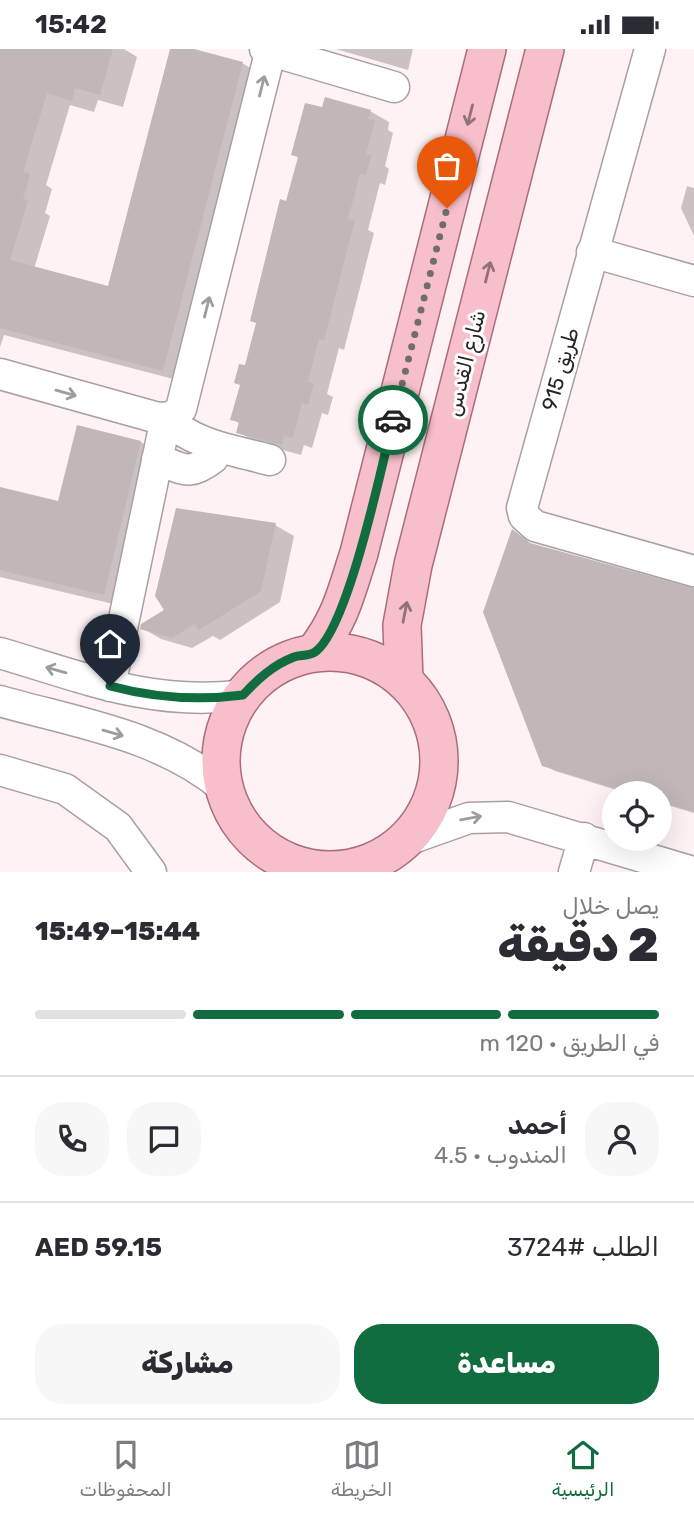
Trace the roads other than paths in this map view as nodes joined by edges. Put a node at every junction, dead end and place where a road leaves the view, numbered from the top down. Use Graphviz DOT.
graph roads {
  1 [pos="269,49"];
  2 [pos="487,49"];
  3 [pos="545,49"];
  4 [pos="650,49"];
  5 [pos="394,87"];
  6 [pos="593,252"];
  7 [pos="694,281"];
  8 [pos="0,374"];
  9 [pos="172,424"];
  10 [pos="213,458"];
  11 [pos="157,459"];
  12 [pos="694,571"];
  13 [pos="315,652"];
  14 [pos="0,653"];
  15 [pos="404,680"];
  16 [pos="110,686"];
  17 [pos="243,695"];
  18 [pos="0,701"];
  19 [pos="0,770"];
  20 [pos="224,788"];
  21 [pos="584,838"];
  22 [pos="407,840"];
  23 [pos="254,856"];
  24 [pos="631,863"];
  25 [pos="363,869"];
  26 [pos="151,872"];
  27 [pos="574,872"];
  28 [pos="693,872"];
  1 -- 5 [label="street"];
  9 -- 1 [label="street, one-way"];
  2 -- 13 [label="main road, one-way"];
  15 -- 3 [label="main road, شارع القدس, one-way"];
  4 -- 6 [label="street, طريق 915"];
  6 -- 7 [label="street"];
  6 -- 12 [label="street, طريق 915"];
  8 -- 9 [label="street, one-way"];
  9 -- 10 [label="street"];
  9 -- 10 [label="street"];
  9 -- 11 [label="street"];
  10 -- 11 [label="street"];
  11 -- 16 [label="street"];
  13 -- 15 [label="main road"];
  13 -- 17 [label="main road"];
  16 -- 14 [label="street, one-way"];
  15 -- 22 [label="main road"];
  16 -- 17 [label="street"];
  17 -- 20 [label="main road"];
  18 -- 20 [label="street, one-way"];
  19 -- 26 [label="street"];
  20 -- 23 [label="main road"];
  22 -- 21 [label="street, one-way"];
  21 -- 24 [label="street"];
  21 -- 27 [label="street"];
  22 -- 25 [label="main road"];
  23 -- 25 [label="main road"];
  24 -- 28 [label="street"];
}
